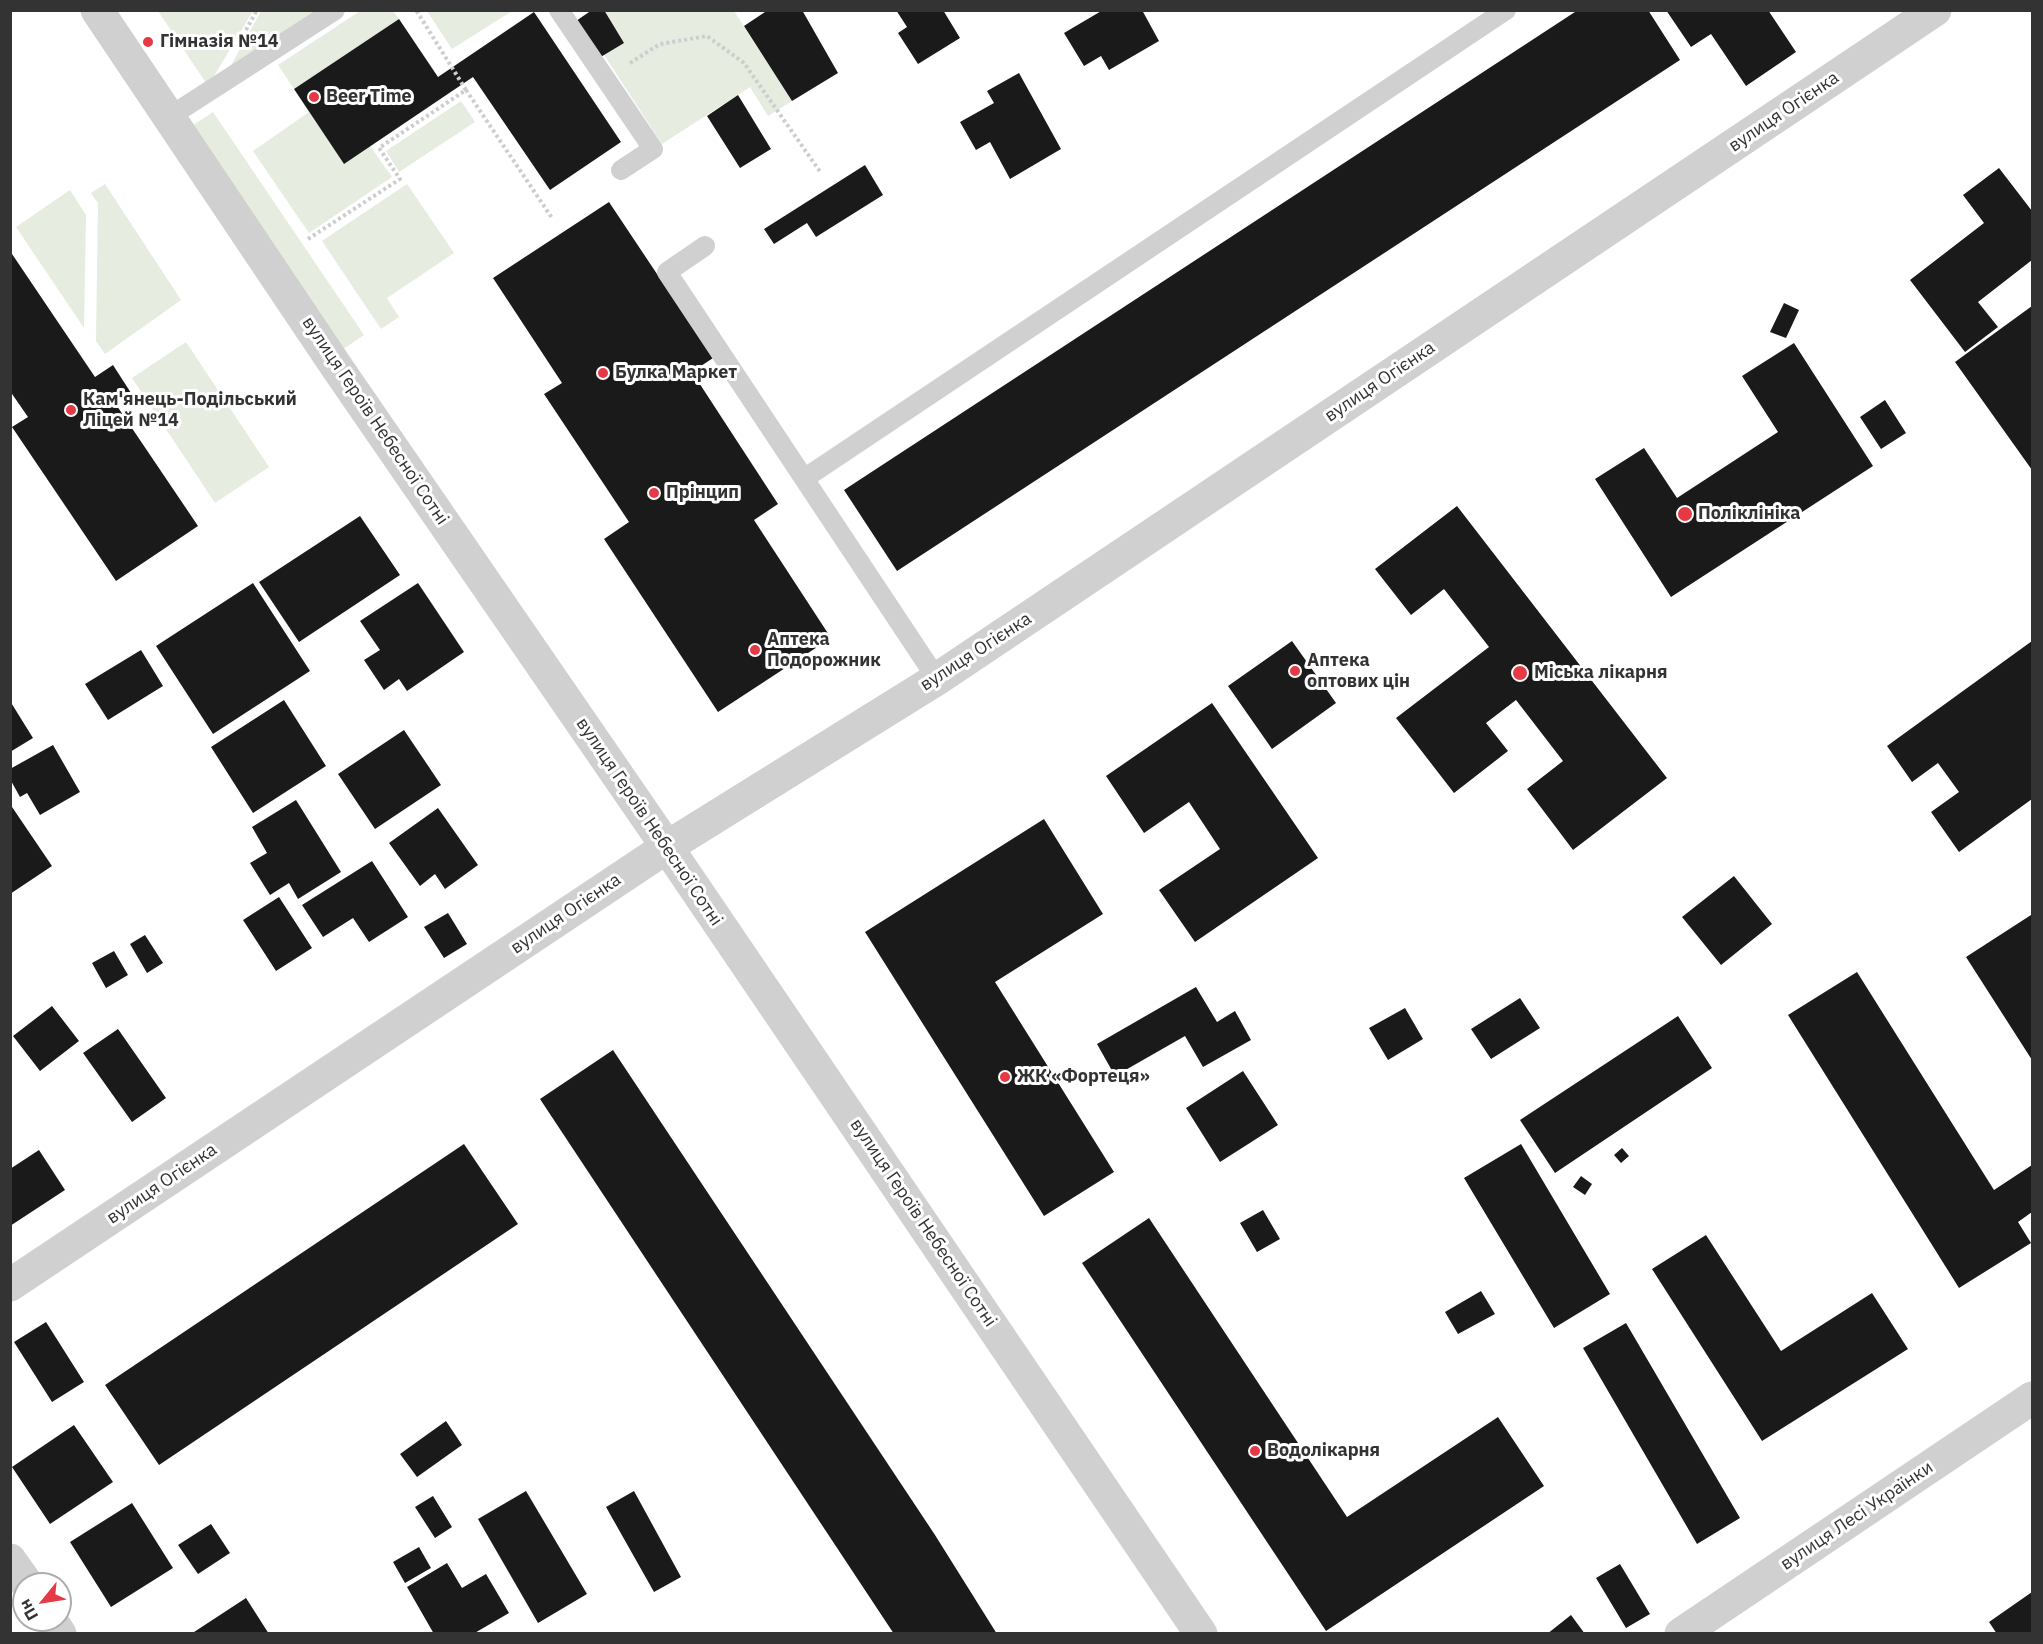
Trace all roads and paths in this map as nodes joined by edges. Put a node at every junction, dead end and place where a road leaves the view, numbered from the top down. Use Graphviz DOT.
graph roads {
  1 [pos="97,10"];
  2 [pos="335,10"];
  3 [pos="416,10"];
  4 [pos="559,10"];
  5 [pos="1506,10"];
  6 [pos="1935,10"];
  7 [pos="605,79"];
  8 [pos="466,90"];
  9 [pos="169,117"];
  10 [pos="621,170"];
  11 [pos="821,173"];
  12 [pos="552,218"];
  13 [pos="308,239"];
  14 [pos="705,246"];
  15 [pos="805,478"];
  16 [pos="937,679"];
  17 [pos="667,847"];
  18 [pos="10,1285"];
  19 [pos="2032,1398"];
  20 [pos="1201,1634"];
  21 [pos="1680,1634"];
  1 -- 9 [label="street, вулиця Героїв Небесної Сотні"];
  2 -- 9 [label="lane"];
  3 -- 8 [label="path"];
  4 -- 7 [label="lane"];
  5 -- 15 [label="lane"];
  6 -- 16 [label="street, вулиця Огієнка"];
  7 -- 10 [label="lane"];
  7 -- 11 [label="path"];
  8 -- 12 [label="path"];
  8 -- 13 [label="path"];
  9 -- 17 [label="street, вулиця Героїв Небесної Сотні"];
  14 -- 15 [label="lane"];
  15 -- 16 [label="lane"];
  16 -- 17 [label="street, вулиця Огієнка"];
  17 -- 18 [label="street, вулиця Огієнка"];
  17 -- 20 [label="street, вулиця Героїв Небесної Сотні"];
  19 -- 21 [label="street, вулиця Лесі Українки"];
}
